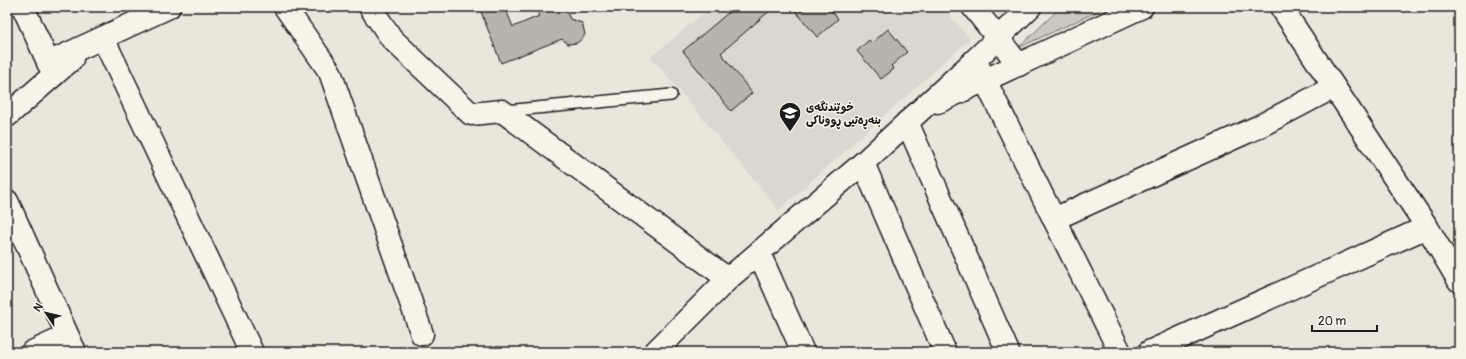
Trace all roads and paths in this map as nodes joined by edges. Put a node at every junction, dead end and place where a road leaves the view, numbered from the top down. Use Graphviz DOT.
graph roads {
  1 [pos="23,7"];
  2 [pos="169,7"];
  3 [pos="285,7"];
  4 [pos="370,7"];
  5 [pos="973,7"];
  6 [pos="1030,7"];
  7 [pos="1142,7"];
  8 [pos="1281,7"];
  9 [pos="998,37"];
  10 [pos="96,41"];
  11 [pos="975,60"];
  12 [pos="1019,65"];
  13 [pos="51,69"];
  14 [pos="985,81"];
  15 [pos="1334,87"];
  16 [pos="671,95"];
  17 [pos="502,111"];
  18 [pos="915,115"];
  19 [pos="7,116"];
  20 [pos="863,163"];
  21 [pos="7,201"];
  22 [pos="1054,219"];
  23 [pos="1427,227"];
  24 [pos="759,253"];
  25 [pos="728,279"];
  26 [pos="1459,281"];
  27 [pos="422,334"];
  28 [pos="71,344"];
  29 [pos="32,352"];
  30 [pos="252,352"];
  31 [pos="655,352"];
  32 [pos="803,352"];
  33 [pos="945,352"];
  34 [pos="1008,352"];
  35 [pos="1120,352"];
  36 [pos="1149,352"];
  1 -- 13 [label="street"];
  2 -- 10 [label="street"];
  3 -- 27 [label="street"];
  4 -- 17 [label="street"];
  5 -- 9 [label="street"];
  6 -- 9 [label="street"];
  7 -- 12 [label="street"];
  8 -- 15 [label="street"];
  9 -- 11 [label="street"];
  9 -- 12 [label="street"];
  10 -- 13 [label="street"];
  10 -- 30 [label="street"];
  11 -- 14 [label="street"];
  11 -- 18 [label="street"];
  12 -- 14 [label="street"];
  13 -- 19 [label="street"];
  14 -- 18 [label="street"];
  14 -- 22 [label="street"];
  15 -- 22 [label="street"];
  15 -- 23 [label="street"];
  16 -- 17 [label="lane"];
  17 -- 25 [label="street"];
  18 -- 20 [label="street"];
  18 -- 34 [label="street"];
  20 -- 24 [label="street"];
  20 -- 33 [label="street"];
  21 -- 28 [label="street"];
  22 -- 35 [label="street"];
  23 -- 26 [label="street"];
  23 -- 36 [label="street"];
  24 -- 25 [label="street"];
  24 -- 32 [label="street"];
  25 -- 31 [label="street"];
  28 -- 29 [label="street"];
}
